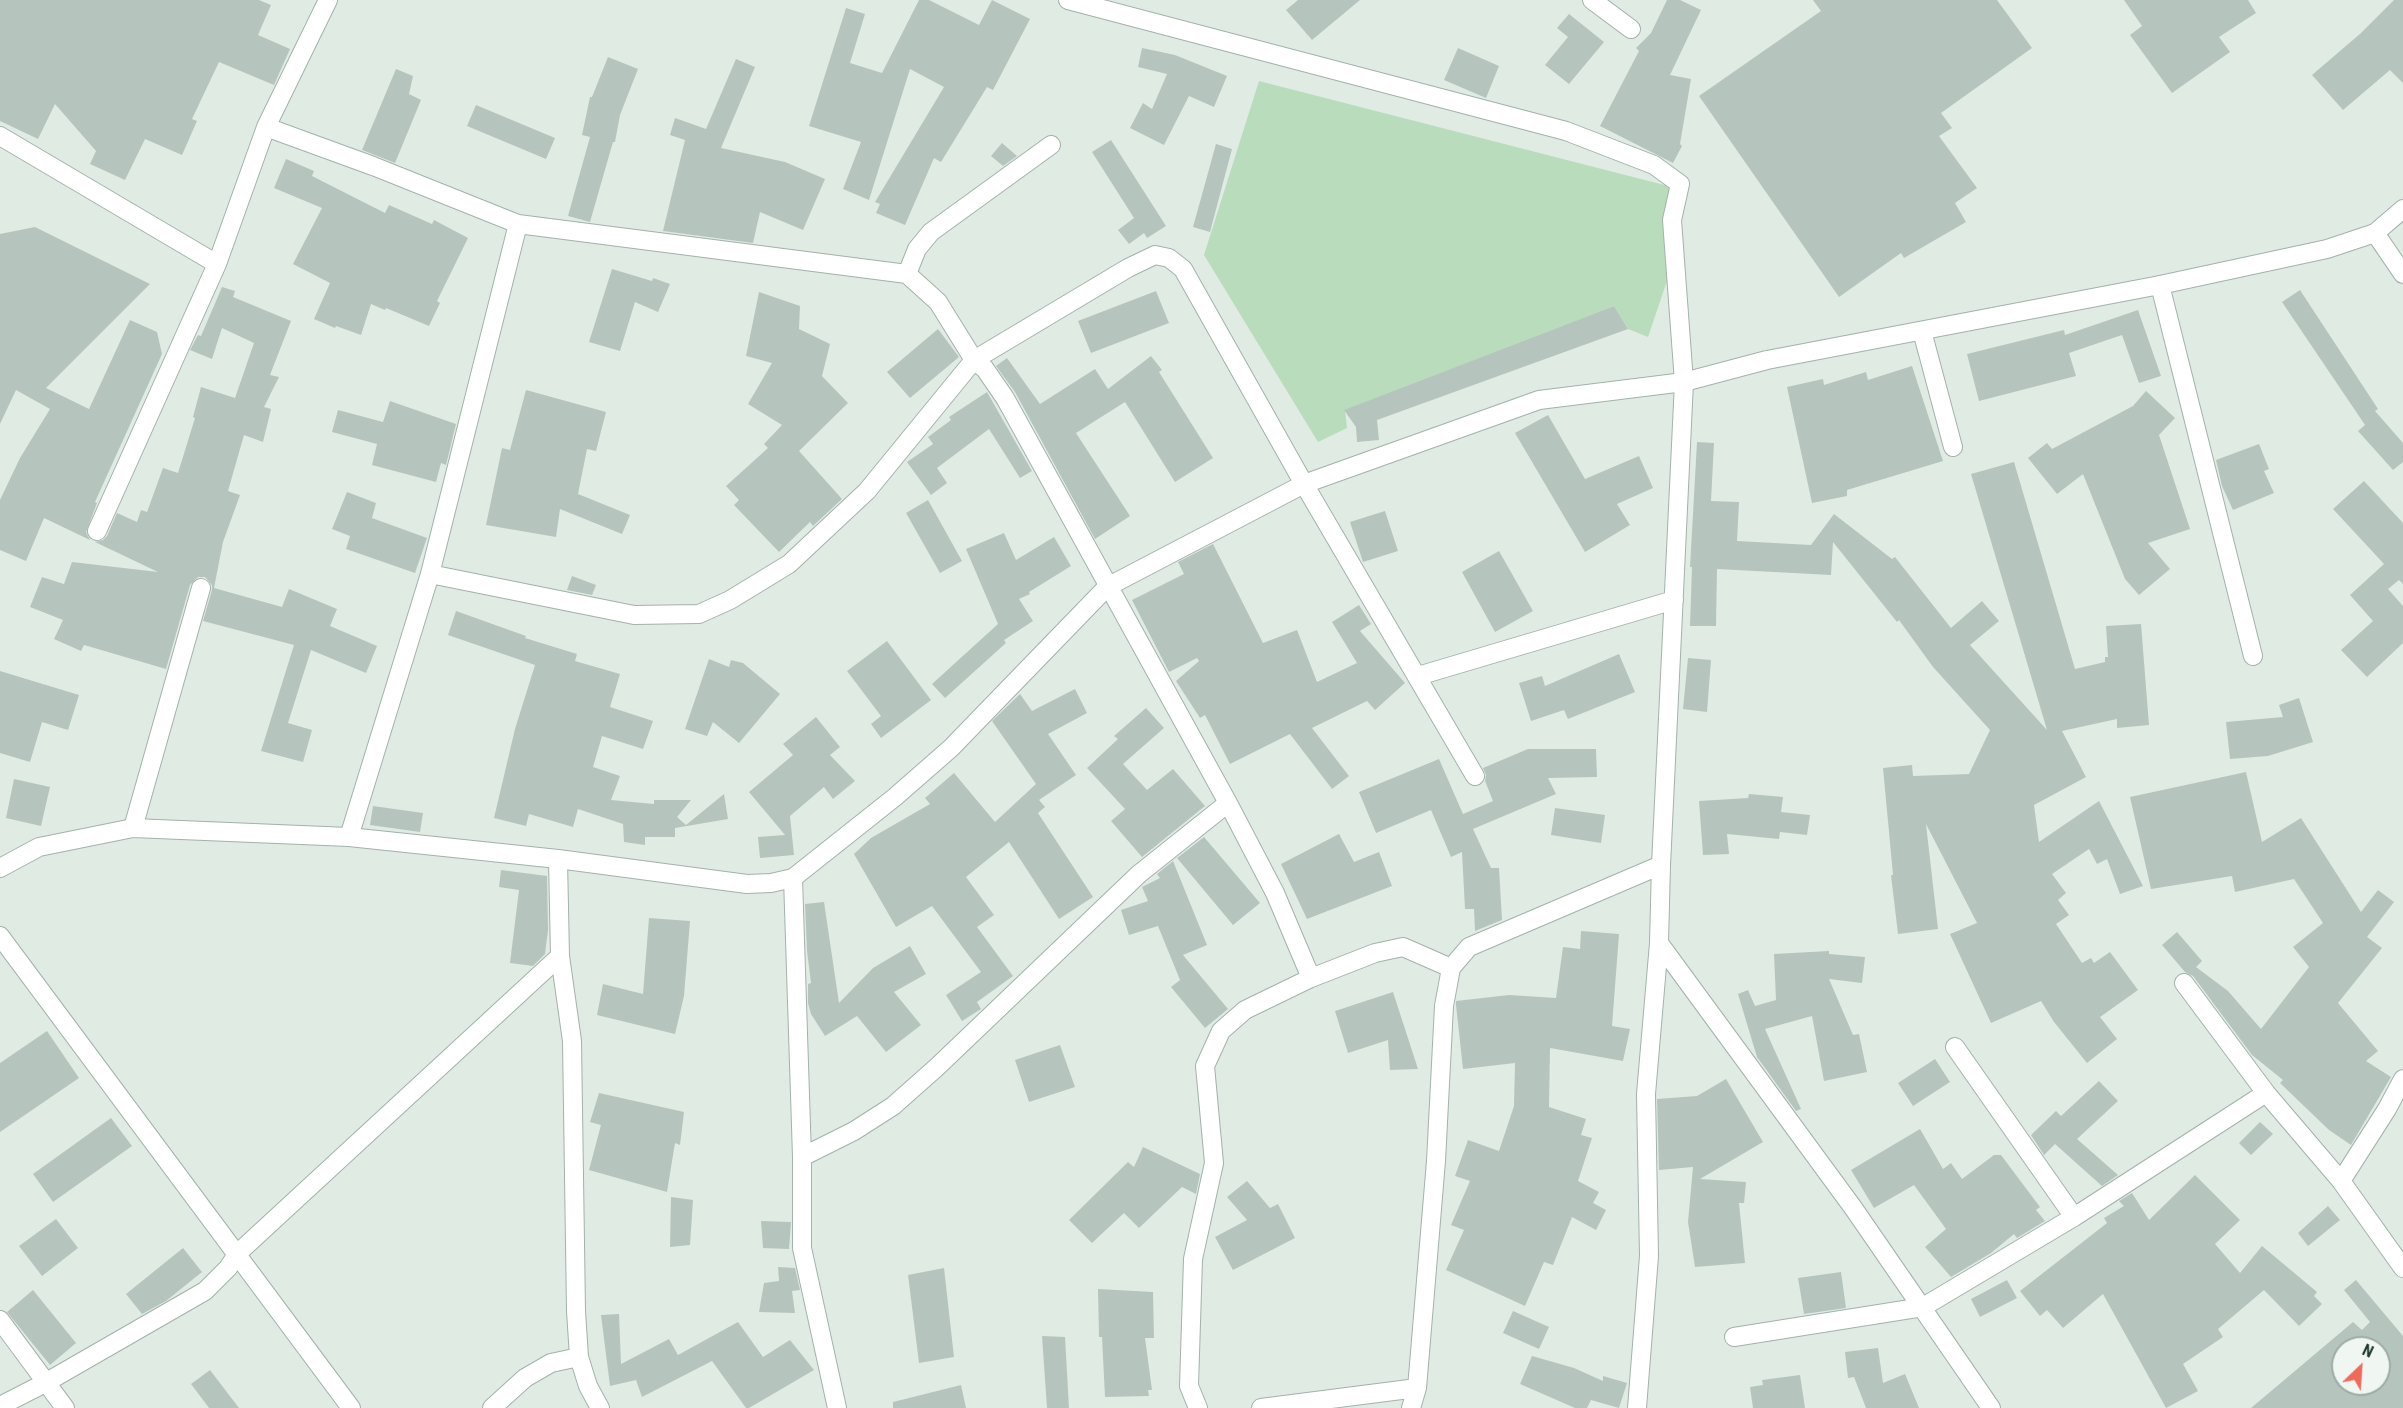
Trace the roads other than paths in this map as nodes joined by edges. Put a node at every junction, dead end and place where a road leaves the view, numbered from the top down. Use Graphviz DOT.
graph roads {
  1 [pos="328,0"];
  2 [pos="1068,0"];
  3 [pos="1592,0"];
  4 [pos="1631,29"];
  5 [pos="266,127"];
  6 [pos="0,136"];
  7 [pos="1051,145"];
  8 [pos="2403,209"];
  9 [pos="518,224"];
  10 [pos="2375,233"];
  11 [pos="217,264"];
  12 [pos="907,274"];
  13 [pos="2403,274"];
  14 [pos="2160,285"];
  15 [pos="1922,331"];
  16 [pos="974,360"];
  17 [pos="1684,382"];
  18 [pos="1953,447"];
  19 [pos="1304,484"];
  20 [pos="97,531"];
  21 [pos="430,574"];
  22 [pos="1107,587"];
  23 [pos="201,588"];
  24 [pos="1674,600"];
  25 [pos="2253,656"];
  26 [pos="1418,676"];
  27 [pos="1475,776"];
  28 [pos="1228,803"];
  29 [pos="133,828"];
  30 [pos="349,837"];
  31 [pos="558,860"];
  32 [pos="1661,865"];
  33 [pos="0,868"];
  34 [pos="793,878"];
  35 [pos="0,936"];
  36 [pos="1659,943"];
  37 [pos="560,956"];
  38 [pos="1451,968"];
  39 [pos="1311,978"];
  40 [pos="2184,983"];
  41 [pos="1955,1047"];
  42 [pos="2403,1079"];
  43 [pos="2266,1093"];
  44 [pos="802,1157"];
  45 [pos="2341,1181"];
  46 [pos="2074,1217"];
  47 [pos="238,1253"];
  48 [pos="2403,1268"];
  49 [pos="1923,1307"];
  50 [pos="0,1320"];
  51 [pos="1734,1337"];
  52 [pos="579,1357"];
  53 [pos="45,1383"];
  54 [pos="1417,1388"];
  55 [pos="0,1406"];
  56 [pos="65,1408"];
  57 [pos="351,1408"];
  58 [pos="492,1408"];
  59 [pos="600,1408"];
  60 [pos="837,1408"];
  61 [pos="1198,1408"];
  62 [pos="1261,1408"];
  63 [pos="1411,1408"];
  64 [pos="1637,1408"];
  65 [pos="1991,1408"];
  1 -- 5 [label="street"];
  2 -- 17 [label="street"];
  3 -- 4 [label="street"];
  5 -- 9 [label="street"];
  5 -- 11 [label="street"];
  6 -- 11 [label="street"];
  7 -- 12 [label="street"];
  8 -- 10 [label="street"];
  9 -- 12 [label="street"];
  9 -- 21 [label="street"];
  10 -- 13 [label="street"];
  10 -- 14 [label="street"];
  11 -- 20 [label="street"];
  12 -- 16 [label="street"];
  14 -- 15 [label="street"];
  14 -- 25 [label="street"];
  15 -- 17 [label="street"];
  15 -- 18 [label="street"];
  16 -- 19 [label="street"];
  16 -- 21 [label="street"];
  16 -- 22 [label="street"];
  17 -- 19 [label="street"];
  17 -- 24 [label="street"];
  19 -- 22 [label="street"];
  19 -- 26 [label="street"];
  21 -- 30 [label="street"];
  22 -- 28 [label="street"];
  22 -- 34 [label="street"];
  23 -- 29 [label="street"];
  24 -- 26 [label="street"];
  24 -- 32 [label="street"];
  26 -- 27 [label="street"];
  28 -- 39 [label="street"];
  28 -- 44 [label="street"];
  29 -- 30 [label="street"];
  29 -- 33 [label="street"];
  30 -- 31 [label="street"];
  31 -- 34 [label="street"];
  31 -- 37 [label="street"];
  32 -- 36 [label="street"];
  32 -- 38 [label="street"];
  34 -- 44 [label="street"];
  35 -- 47 [label="street"];
  36 -- 49 [label="street"];
  36 -- 64 [label="street"];
  37 -- 47 [label="street"];
  37 -- 52 [label="street"];
  38 -- 39 [label="street"];
  38 -- 54 [label="street"];
  39 -- 61 [label="street"];
  40 -- 43 [label="street"];
  41 -- 46 [label="street"];
  42 -- 45 [label="street"];
  43 -- 45 [label="street"];
  43 -- 46 [label="street"];
  44 -- 60 [label="street"];
  45 -- 48 [label="street"];
  46 -- 49 [label="street"];
  47 -- 53 [label="street"];
  47 -- 57 [label="street"];
  49 -- 51 [label="street"];
  49 -- 65 [label="street"];
  50 -- 53 [label="street"];
  52 -- 58 [label="street"];
  52 -- 59 [label="street"];
  53 -- 55 [label="street"];
  53 -- 56 [label="street"];
  54 -- 62 [label="street"];
  54 -- 63 [label="street"];
}
